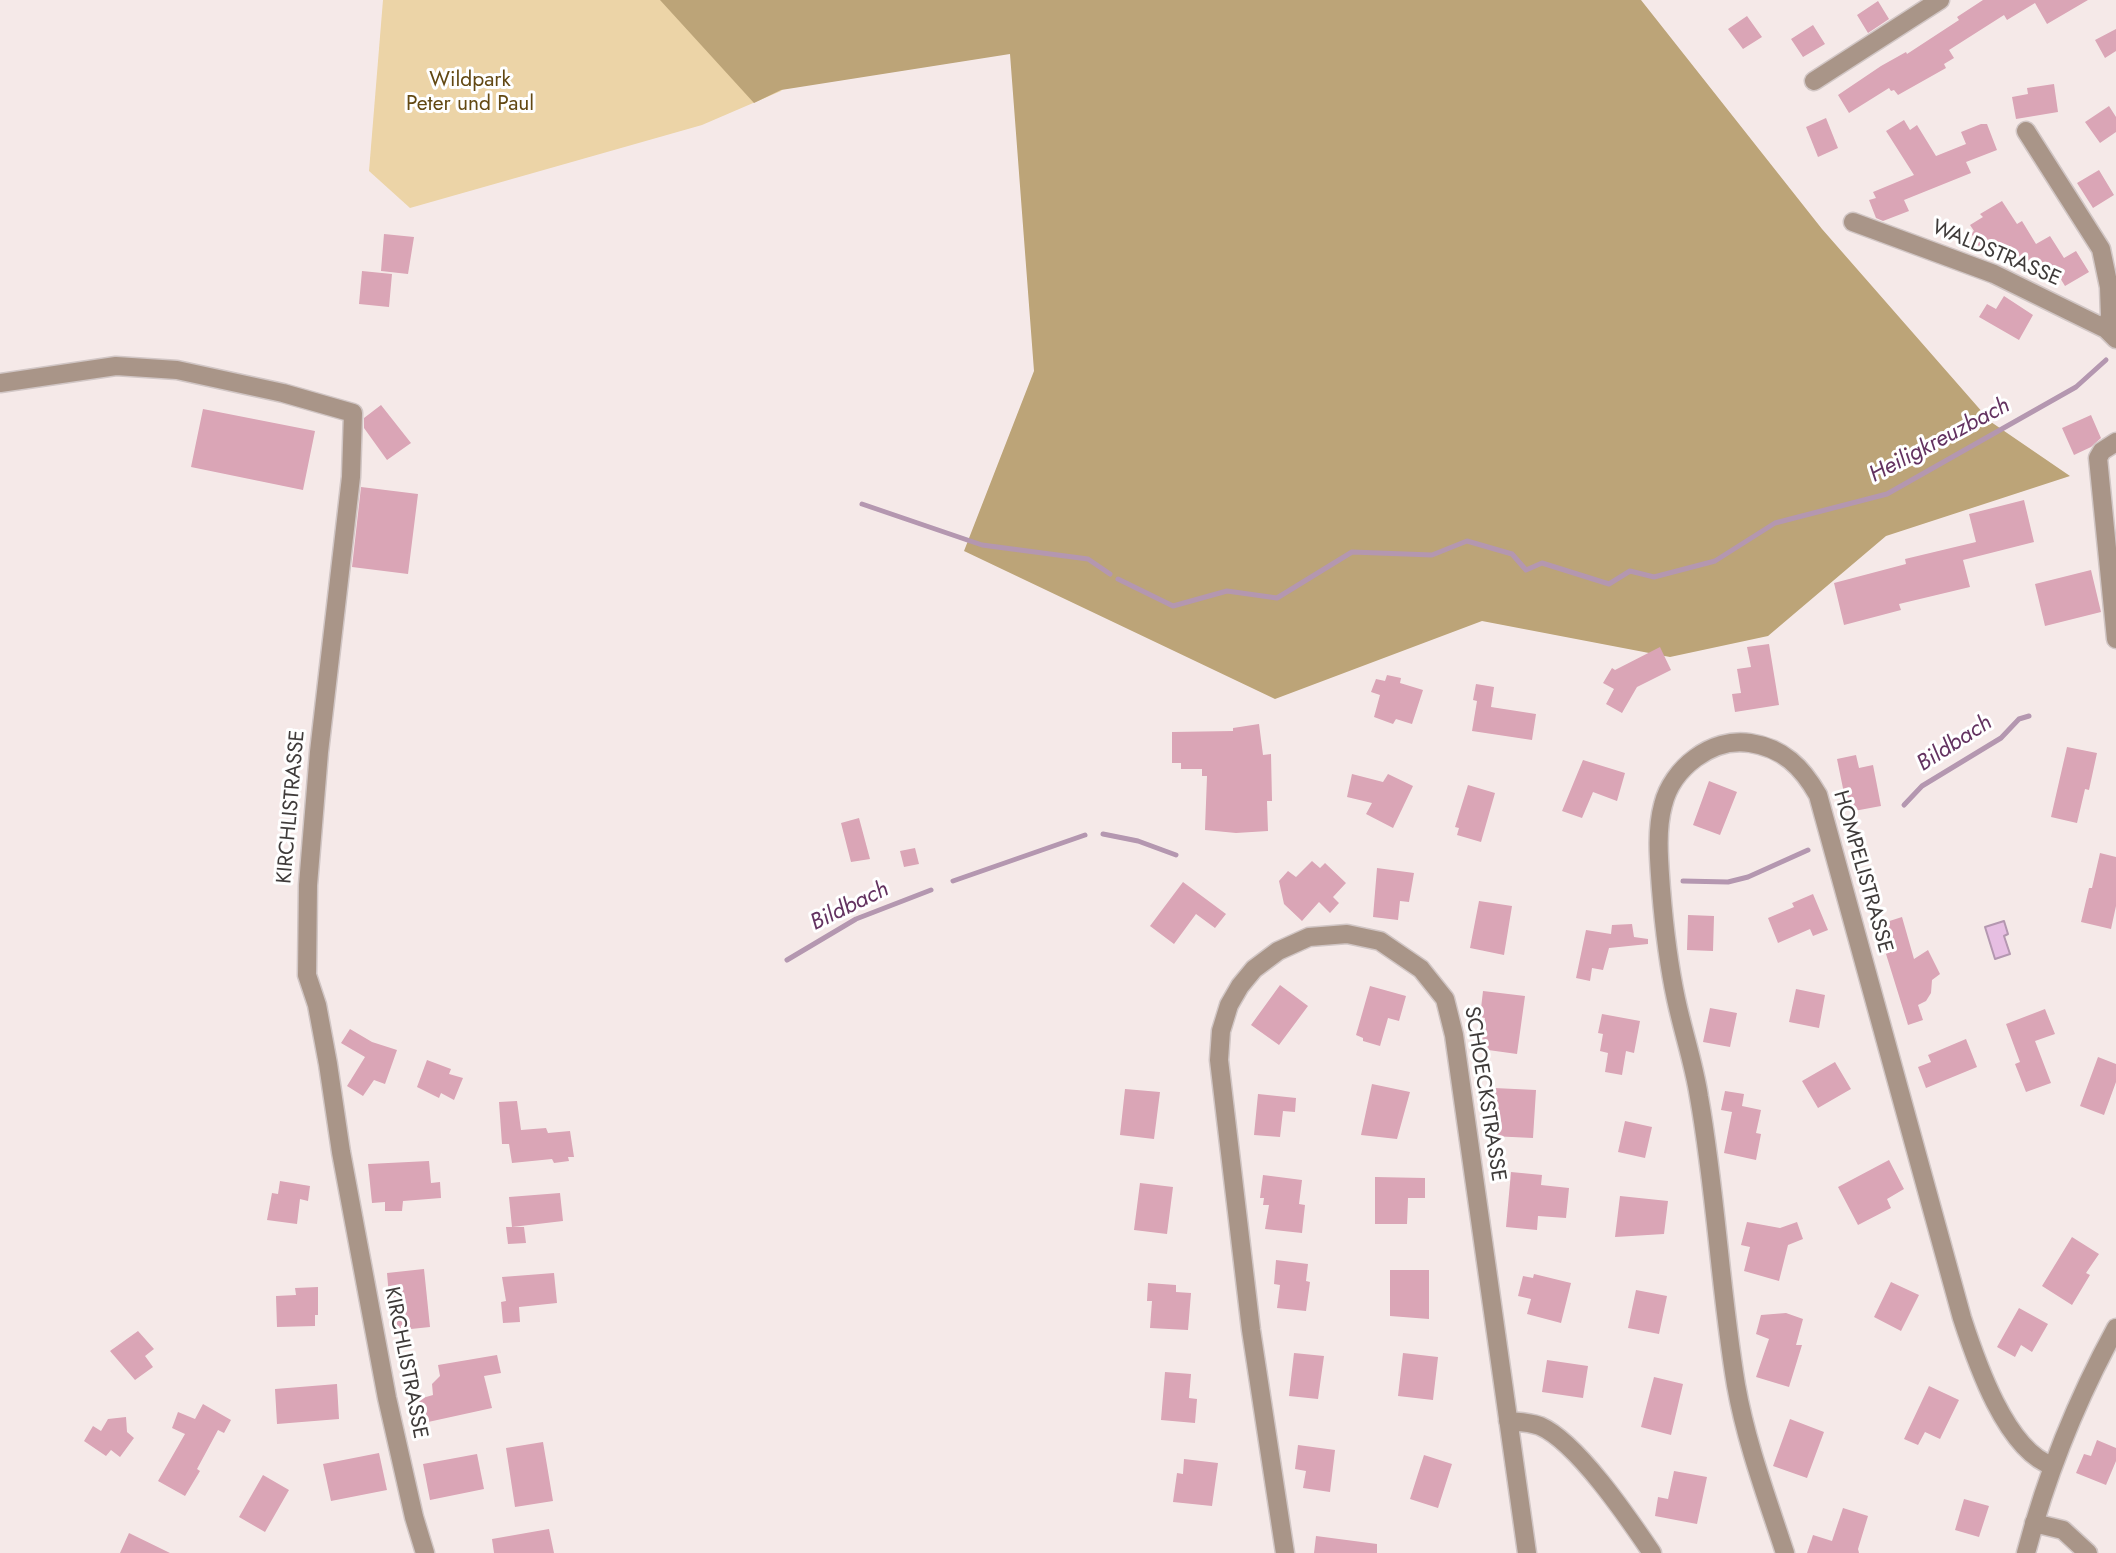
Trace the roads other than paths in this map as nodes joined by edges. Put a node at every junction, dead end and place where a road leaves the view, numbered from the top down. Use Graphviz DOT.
graph roads {
  1 [pos="1940,0"];
  2 [pos="1814,80"];
  3 [pos="2026,131"];
  4 [pos="1853,222"];
  5 [pos="2111,334"];
  6 [pos="0,383"];
  7 [pos="2116,442"];
  8 [pos="2116,639"];
  9 [pos="2116,1328"];
  10 [pos="1508,1421"];
  11 [pos="2053,1466"];
  12 [pos="2034,1523"];
  13 [pos="425,1553"];
  14 [pos="1285,1553"];
  15 [pos="1527,1553"];
  16 [pos="1652,1553"];
  17 [pos="1785,1553"];
  18 [pos="2026,1553"];
  19 [pos="2088,1553"];
  1 -- 2 [label="street"];
  3 -- 5 [label="street"];
  4 -- 5 [label="street, WALDSTRASSE"];
  6 -- 13 [label="street, KIRCHLISTRASSE"];
  7 -- 8 [label="street"];
  9 -- 11 [label="street"];
  10 -- 14 [label="street, SCHOECKSTRASSE"];
  10 -- 15 [label="street, SCHOECKSTRASSE"];
  10 -- 16 [label="street"];
  11 -- 12 [label="street"];
  11 -- 17 [label="street, HOMPELISTRASSE"];
  12 -- 18 [label="street"];
  12 -- 19 [label="street"];
}
